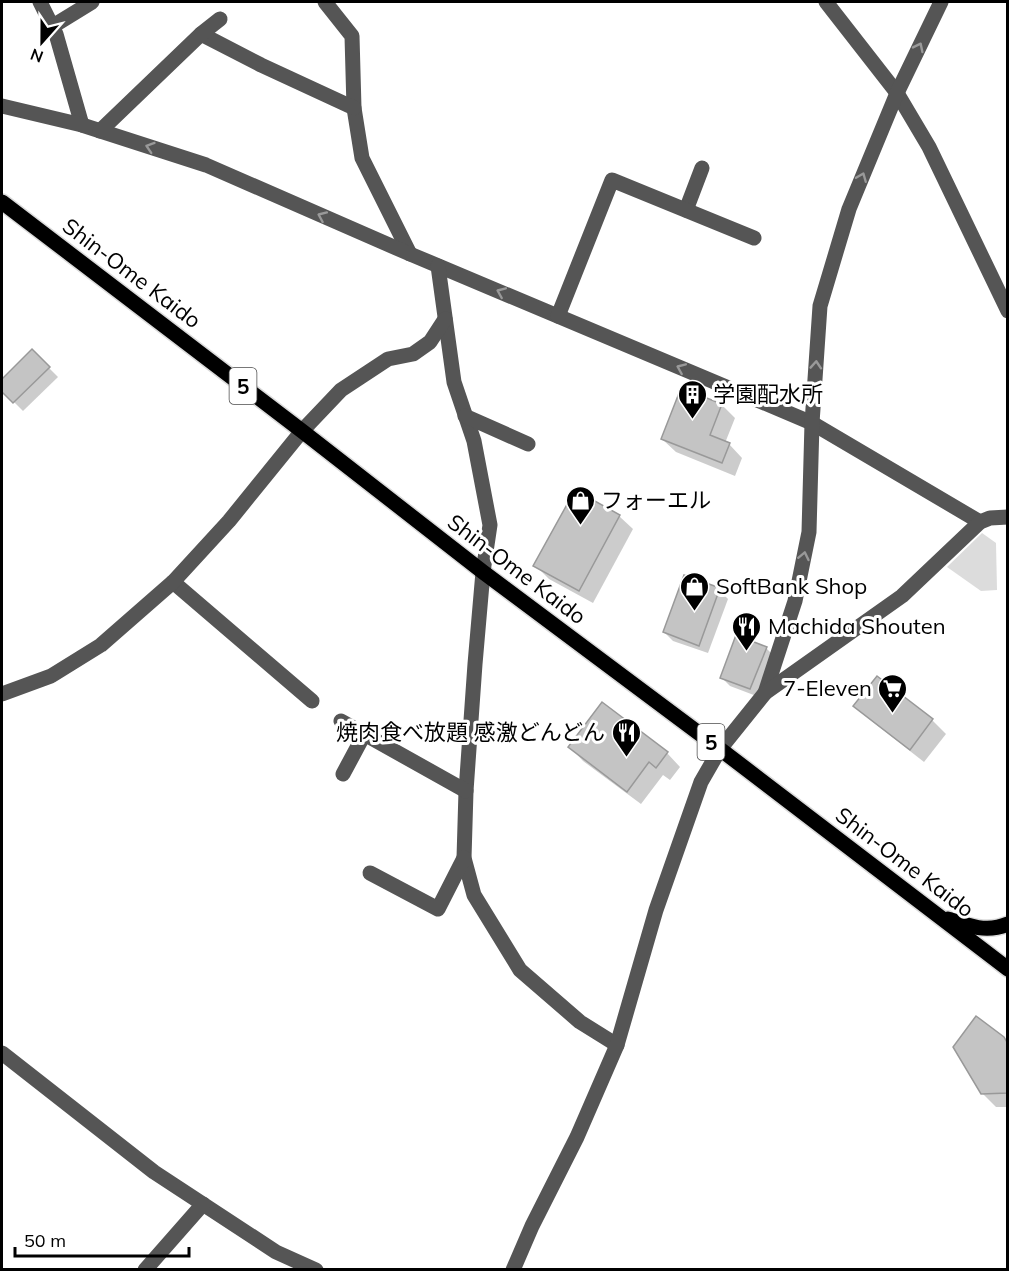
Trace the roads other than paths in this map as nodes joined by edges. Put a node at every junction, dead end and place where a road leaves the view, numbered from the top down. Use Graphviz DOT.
graph roads {
  1 [pos="40,2"];
  2 [pos="92,2"];
  3 [pos="325,2"];
  4 [pos="826,2"];
  5 [pos="941,2"];
  6 [pos="220,19"];
  7 [pos="53,26"];
  8 [pos="201,34"];
  9 [pos="897,93"];
  10 [pos="2,106"];
  11 [pos="354,108"];
  12 [pos="82,125"];
  13 [pos="100,131"];
  14 [pos="702,168"];
  15 [pos="2,202"];
  16 [pos="686,210"];
  17 [pos="754,238"];
  18 [pos="410,254"];
  19 [pos="438,266"];
  20 [pos="1008,311"];
  21 [pos="558,316"];
  22 [pos="445,319"];
  23 [pos="465,416"];
  24 [pos="812,423"];
  25 [pos="302,431"];
  26 [pos="528,444"];
  27 [pos="1008,517"];
  28 [pos="980,522"];
  29 [pos="483,573"];
  30 [pos="173,582"];
  31 [pos="765,693"];
  32 [pos="2,694"];
  33 [pos="312,701"];
  34 [pos="341,721"];
  35 [pos="365,733"];
  36 [pos="720,749"];
  37 [pos="343,774"];
  38 [pos="466,791"];
  39 [pos="464,858"];
  40 [pos="370,873"];
  41 [pos="936,915"];
  42 [pos="1008,924"];
  43 [pos="1008,969"];
  44 [pos="617,1045"];
  45 [pos="2,1053"];
  46 [pos="203,1204"];
  47 [pos="144,1269"];
  48 [pos="316,1269"];
  49 [pos="513,1269"];
  1 -- 7 [label="street"];
  2 -- 7 [label="street"];
  3 -- 11 [label="street"];
  4 -- 9 [label="street"];
  9 -- 5 [label="street, one-way"];
  6 -- 8 [label="street"];
  7 -- 12 [label="street"];
  8 -- 11 [label="street"];
  8 -- 13 [label="street"];
  9 -- 20 [label="street"];
  24 -- 9 [label="street, one-way"];
  10 -- 12 [label="street"];
  11 -- 18 [label="street"];
  12 -- 13 [label="street"];
  18 -- 13 [label="street, one-way"];
  14 -- 16 [label="street"];
  15 -- 25 [label="main road, Shin-Ome Kaido / 5"];
  16 -- 17 [label="street"];
  16 -- 21 [label="street"];
  18 -- 19 [label="street"];
  21 -- 19 [label="street, one-way"];
  19 -- 22 [label="street"];
  24 -- 21 [label="street, one-way"];
  22 -- 23 [label="street"];
  22 -- 25 [label="street"];
  23 -- 26 [label="street"];
  23 -- 29 [label="street"];
  24 -- 28 [label="street"];
  31 -- 24 [label="street, one-way"];
  25 -- 29 [label="main road, Shin-Ome Kaido / 5"];
  25 -- 30 [label="street"];
  27 -- 28 [label="street"];
  28 -- 31 [label="street"];
  29 -- 36 [label="main road, Shin-Ome Kaido / 5"];
  29 -- 38 [label="street"];
  30 -- 32 [label="street"];
  30 -- 33 [label="street"];
  31 -- 36 [label="street"];
  34 -- 35 [label="street"];
  35 -- 37 [label="street"];
  35 -- 38 [label="street"];
  36 -- 41 [label="main road, Shin-Ome Kaido / 5"];
  36 -- 44 [label="street"];
  38 -- 39 [label="street"];
  39 -- 40 [label="street"];
  39 -- 44 [label="street"];
  41 -- 42 [label="main road"];
  41 -- 43 [label="main road, Shin-Ome Kaido / 5"];
  44 -- 49 [label="street"];
  45 -- 46 [label="street"];
  46 -- 47 [label="street"];
  46 -- 48 [label="street"];
}
